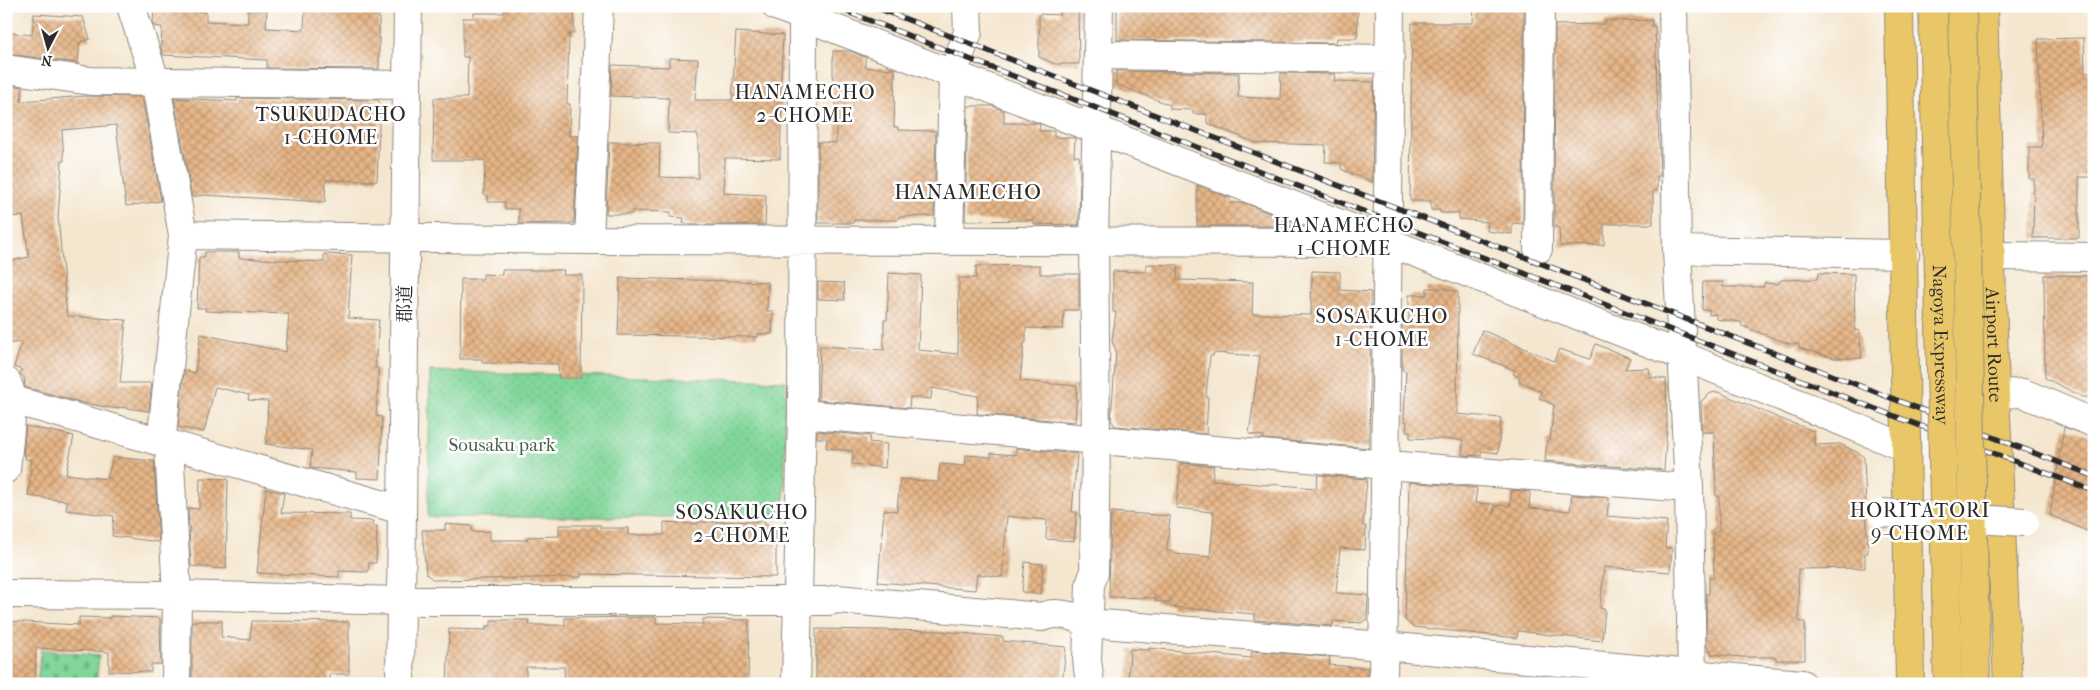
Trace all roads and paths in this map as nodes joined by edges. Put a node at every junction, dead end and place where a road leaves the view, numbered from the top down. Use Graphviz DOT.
graph roads {
  1 [pos="131,6"];
  2 [pos="408,6"];
  3 [pos="599,6"];
  4 [pos="776,6"];
  5 [pos="967,6"];
  6 [pos="1099,6"];
  7 [pos="1390,6"];
  8 [pos="1540,6"];
  9 [pos="1673,6"];
  10 [pos="1899,6"];
  11 [pos="1933,6"];
  12 [pos="1962,6"];
  13 [pos="1984,6"];
  14 [pos="803,11"];
  15 [pos="1098,55"];
  16 [pos="1390,59"];
  17 [pos="6,70"];
  18 [pos="953,74"];
  19 [pos="154,80"];
  20 [pos="407,84"];
  21 [pos="1096,131"];
  22 [pos="183,235"];
  23 [pos="406,237"];
  24 [pos="589,240"];
  25 [pos="802,240"];
  26 [pos="949,241"];
  27 [pos="1094,242"];
  28 [pos="1388,242"];
  29 [pos="1538,249"];
  30 [pos="1677,250"];
  31 [pos="1904,254"];
  32 [pos="1992,256"];
  33 [pos="2094,257"];
  34 [pos="1683,356"];
  35 [pos="9,392"];
  36 [pos="1995,394"];
  37 [pos="802,414"];
  38 [pos="2094,422"];
  39 [pos="1096,439"];
  40 [pos="169,445"];
  41 [pos="1906,448"];
  42 [pos="1387,465"];
  43 [pos="6,469"];
  44 [pos="1688,488"];
  45 [pos="402,510"];
  46 [pos="1882,513"];
  47 [pos="2024,522"];
  48 [pos="6,594"];
  49 [pos="177,595"];
  50 [pos="798,600"];
  51 [pos="402,601"];
  52 [pos="1089,623"];
  53 [pos="1384,646"];
  54 [pos="1692,679"];
  55 [pos="176,684"];
  56 [pos="400,684"];
  57 [pos="796,684"];
  58 [pos="1090,684"];
  59 [pos="1383,684"];
  60 [pos="1802,684"];
  61 [pos="1910,684"];
  62 [pos="1948,684"];
  63 [pos="1976,684"];
  64 [pos="2008,684"];
  1 -- 19 [label="street"];
  2 -- 20 [label="street, 郡道"];
  3 -- 24 [label="street"];
  4 -- 14 [label="street"];
  5 -- 18 [label="street"];
  6 -- 15 [label="street"];
  7 -- 16 [label="street"];
  8 -- 29 [label="street"];
  9 -- 30 [label="street"];
  10 -- 31 [label="main road"];
  11 -- 62 [label="main road, Nagoya Expressway, bridge"];
  12 -- 63 [label="main road, Nagoya Expressway, bridge"];
  13 -- 32 [label="main road, Airport Route"];
  14 -- 18 [label="street"];
  14 -- 25 [label="street"];
  15 -- 16 [label="street"];
  15 -- 21 [label="street"];
  16 -- 28 [label="street"];
  17 -- 19 [label="street"];
  18 -- 21 [label="street"];
  18 -- 26 [label="street"];
  19 -- 20 [label="street"];
  19 -- 22 [label="street"];
  20 -- 23 [label="street, 郡道"];
  21 -- 27 [label="street"];
  21 -- 28 [label="street"];
  22 -- 23 [label="street"];
  22 -- 40 [label="street"];
  23 -- 24 [label="street"];
  23 -- 45 [label="street, 郡道"];
  24 -- 25 [label="street"];
  25 -- 26 [label="street"];
  25 -- 37 [label="street"];
  26 -- 27 [label="street"];
  27 -- 28 [label="street"];
  27 -- 39 [label="street"];
  28 -- 34 [label="street"];
  28 -- 42 [label="street"];
  30 -- 31 [label="street"];
  30 -- 34 [label="street"];
  31 -- 41 [label="main road"];
  32 -- 33 [label="street"];
  32 -- 36 [label="main road, Airport Route"];
  34 -- 41 [label="street"];
  34 -- 44 [label="street"];
  35 -- 40 [label="street"];
  35 -- 43 [label="street"];
  36 -- 38 [label="street"];
  36 -- 64 [label="main road, Airport Route"];
  37 -- 39 [label="street"];
  37 -- 50 [label="street"];
  39 -- 42 [label="street"];
  39 -- 52 [label="street"];
  40 -- 45 [label="street"];
  40 -- 49 [label="street"];
  41 -- 61 [label="main road"];
  42 -- 44 [label="street"];
  42 -- 53 [label="street"];
  44 -- 54 [label="street"];
  45 -- 51 [label="street, 郡道"];
  46 -- 47 [label="street, bridge"];
  48 -- 49 [label="street"];
  49 -- 51 [label="street"];
  49 -- 55 [label="street"];
  50 -- 51 [label="street"];
  50 -- 52 [label="street"];
  50 -- 57 [label="street"];
  51 -- 56 [label="street, 郡道"];
  52 -- 53 [label="street"];
  52 -- 58 [label="street"];
  53 -- 54 [label="street"];
  53 -- 59 [label="street"];
  54 -- 60 [label="street"];
}
